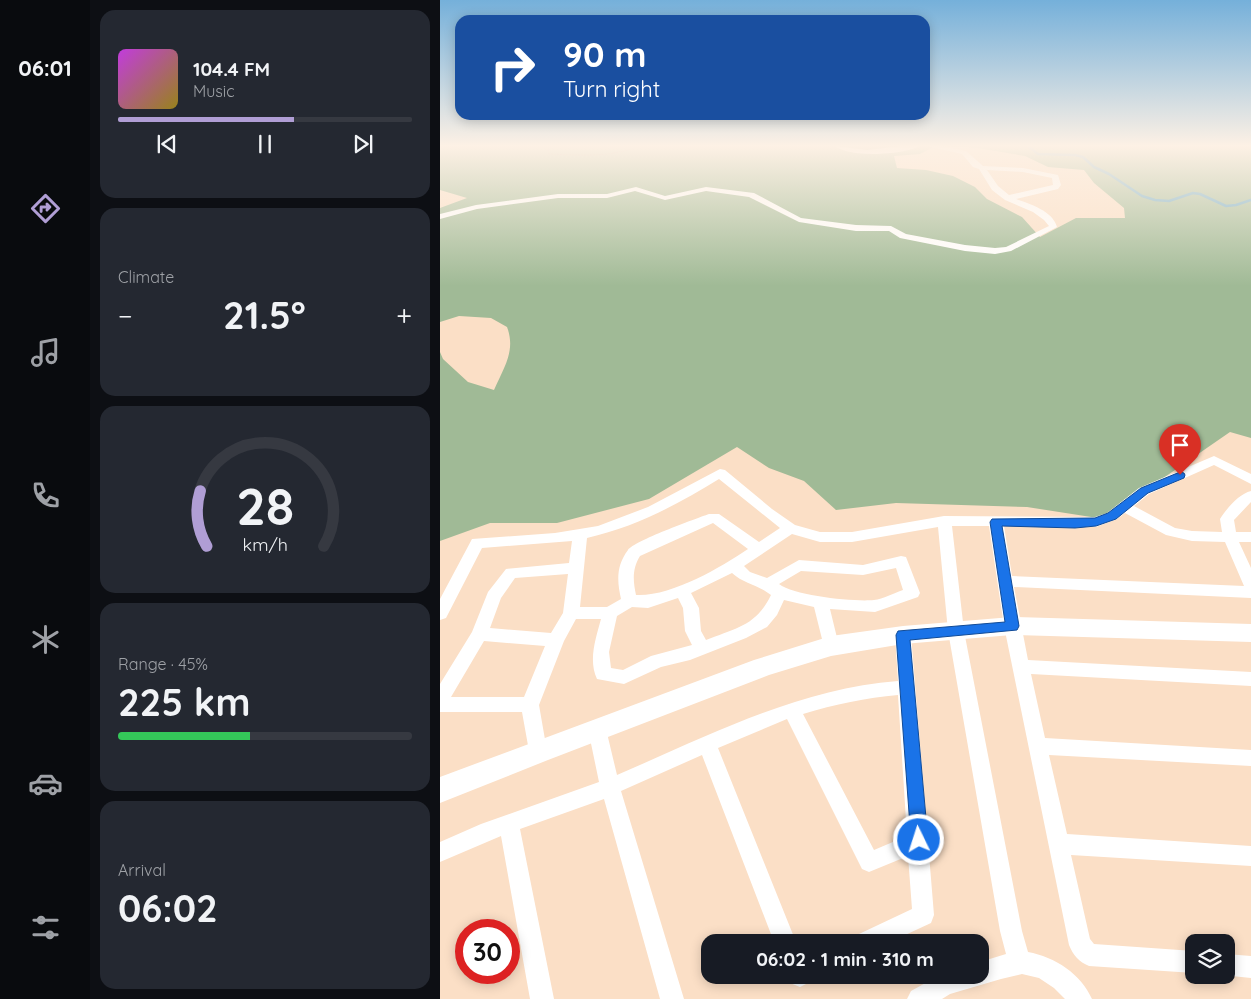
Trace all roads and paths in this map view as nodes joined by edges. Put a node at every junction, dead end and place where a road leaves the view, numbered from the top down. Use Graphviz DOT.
graph roads {
  1 [pos="623,193"];
  2 [pos="646,193"];
  3 [pos="687,193"];
  4 [pos="736,193"];
  5 [pos="1001,193"];
  6 [pos="1031,193"];
  7 [pos="1008,198"];
  8 [pos="440,217"];
  9 [pos="1251,480"];
  10 [pos="1251,495"];
  11 [pos="1125,507"];
  12 [pos="944,521"];
  13 [pos="996,522"];
  14 [pos="790,528"];
  15 [pos="580,534"];
  16 [pos="1230,536"];
  17 [pos="1251,537"];
  18 [pos="758,550"];
  19 [pos="734,566"];
  20 [pos="577,568"];
  21 [pos="1005,581"];
  22 [pos="1251,585"];
  23 [pos="774,589"];
  24 [pos="682,590"];
  25 [pos="1251,592"];
  26 [pos="629,601"];
  27 [pos="821,603"];
  28 [pos="571,613"];
  29 [pos="610,613"];
  30 [pos="440,614"];
  31 [pos="1012,626"];
  32 [pos="956,630"];
  33 [pos="1251,633"];
  34 [pos="480,634"];
  35 [pos="903,635"];
  36 [pos="556,640"];
  37 [pos="831,646"];
  38 [pos="701,647"];
  39 [pos="1021,667"];
  40 [pos="1251,679"];
  41 [pos="908,687"];
  42 [pos="440,700"];
  43 [pos="440,704"];
  44 [pos="530,705"];
  45 [pos="792,710"];
  46 [pos="597,730"];
  47 [pos="707,744"];
  48 [pos="1038,746"];
  49 [pos="538,751"];
  50 [pos="1251,758"];
  51 [pos="610,787"];
  52 [pos="440,790"];
  53 [pos="509,825"];
  54 [pos="919,840"];
  55 [pos="1058,844"];
  56 [pos="440,852"];
  57 [pos="1251,856"];
  58 [pos="782,934"];
  59 [pos="884,934"];
  60 [pos="1185,961"];
  61 [pos="1020,963"];
  62 [pos="1235,966"];
  63 [pos="1251,967"];
  64 [pos="989,972"];
  65 [pos="946,984"];
  66 [pos="542,999"];
  67 [pos="672,999"];
  68 [pos="919,999"];
  69 [pos="1080,999"];
  1 -- 8 [label="street"];
  2 -- 3 [label="street"];
  4 -- 7 [label="street"];
  5 -- 7 [label="street"];
  6 -- 7 [label="street"];
  9 -- 11 [label="street"];
  10 -- 16 [label="street"];
  11 -- 13 [label="street"];
  11 -- 16 [label="street"];
  12 -- 13 [label="street"];
  12 -- 14 [label="street"];
  12 -- 32 [label="street"];
  13 -- 21 [label="street"];
  14 -- 15 [label="street"];
  14 -- 18 [label="street"];
  15 -- 20 [label="street"];
  15 -- 30 [label="street"];
  16 -- 17 [label="street"];
  16 -- 22 [label="street"];
  18 -- 19 [label="street"];
  18 -- 26 [label="street"];
  19 -- 23 [label="street"];
  19 -- 24 [label="street"];
  20 -- 28 [label="street"];
  20 -- 34 [label="street"];
  21 -- 25 [label="street"];
  21 -- 31 [label="street"];
  23 -- 27 [label="street"];
  23 -- 27 [label="street"];
  23 -- 38 [label="street"];
  24 -- 26 [label="street"];
  24 -- 38 [label="street"];
  26 -- 29 [label="street"];
  27 -- 37 [label="street"];
  28 -- 29 [label="street"];
  28 -- 36 [label="street"];
  29 -- 38 [label="street"];
  31 -- 32 [label="street"];
  31 -- 33 [label="street"];
  31 -- 39 [label="street"];
  32 -- 35 [label="street"];
  32 -- 61 [label="street"];
  34 -- 36 [label="street"];
  34 -- 42 [label="street"];
  35 -- 37 [label="street"];
  35 -- 41 [label="street"];
  36 -- 44 [label="street"];
  37 -- 46 [label="street"];
  39 -- 40 [label="street"];
  39 -- 48 [label="street"];
  41 -- 45 [label="street"];
  41 -- 54 [label="street"];
  43 -- 44 [label="street"];
  44 -- 49 [label="street"];
  45 -- 47 [label="street"];
  45 -- 54 [label="street"];
  46 -- 49 [label="street"];
  46 -- 51 [label="street"];
  47 -- 51 [label="street"];
  47 -- 58 [label="street"];
  48 -- 50 [label="street"];
  48 -- 55 [label="street"];
  49 -- 52 [label="street"];
  51 -- 53 [label="street"];
  51 -- 67 [label="street"];
  53 -- 56 [label="street"];
  53 -- 66 [label="street"];
  54 -- 59 [label="street"];
  55 -- 57 [label="street"];
  55 -- 60 [label="street"];
  61 -- 64 [label="street"];
  61 -- 69 [label="street"];
  62 -- 63 [label="street"];
  65 -- 68 [label="street"];
}
